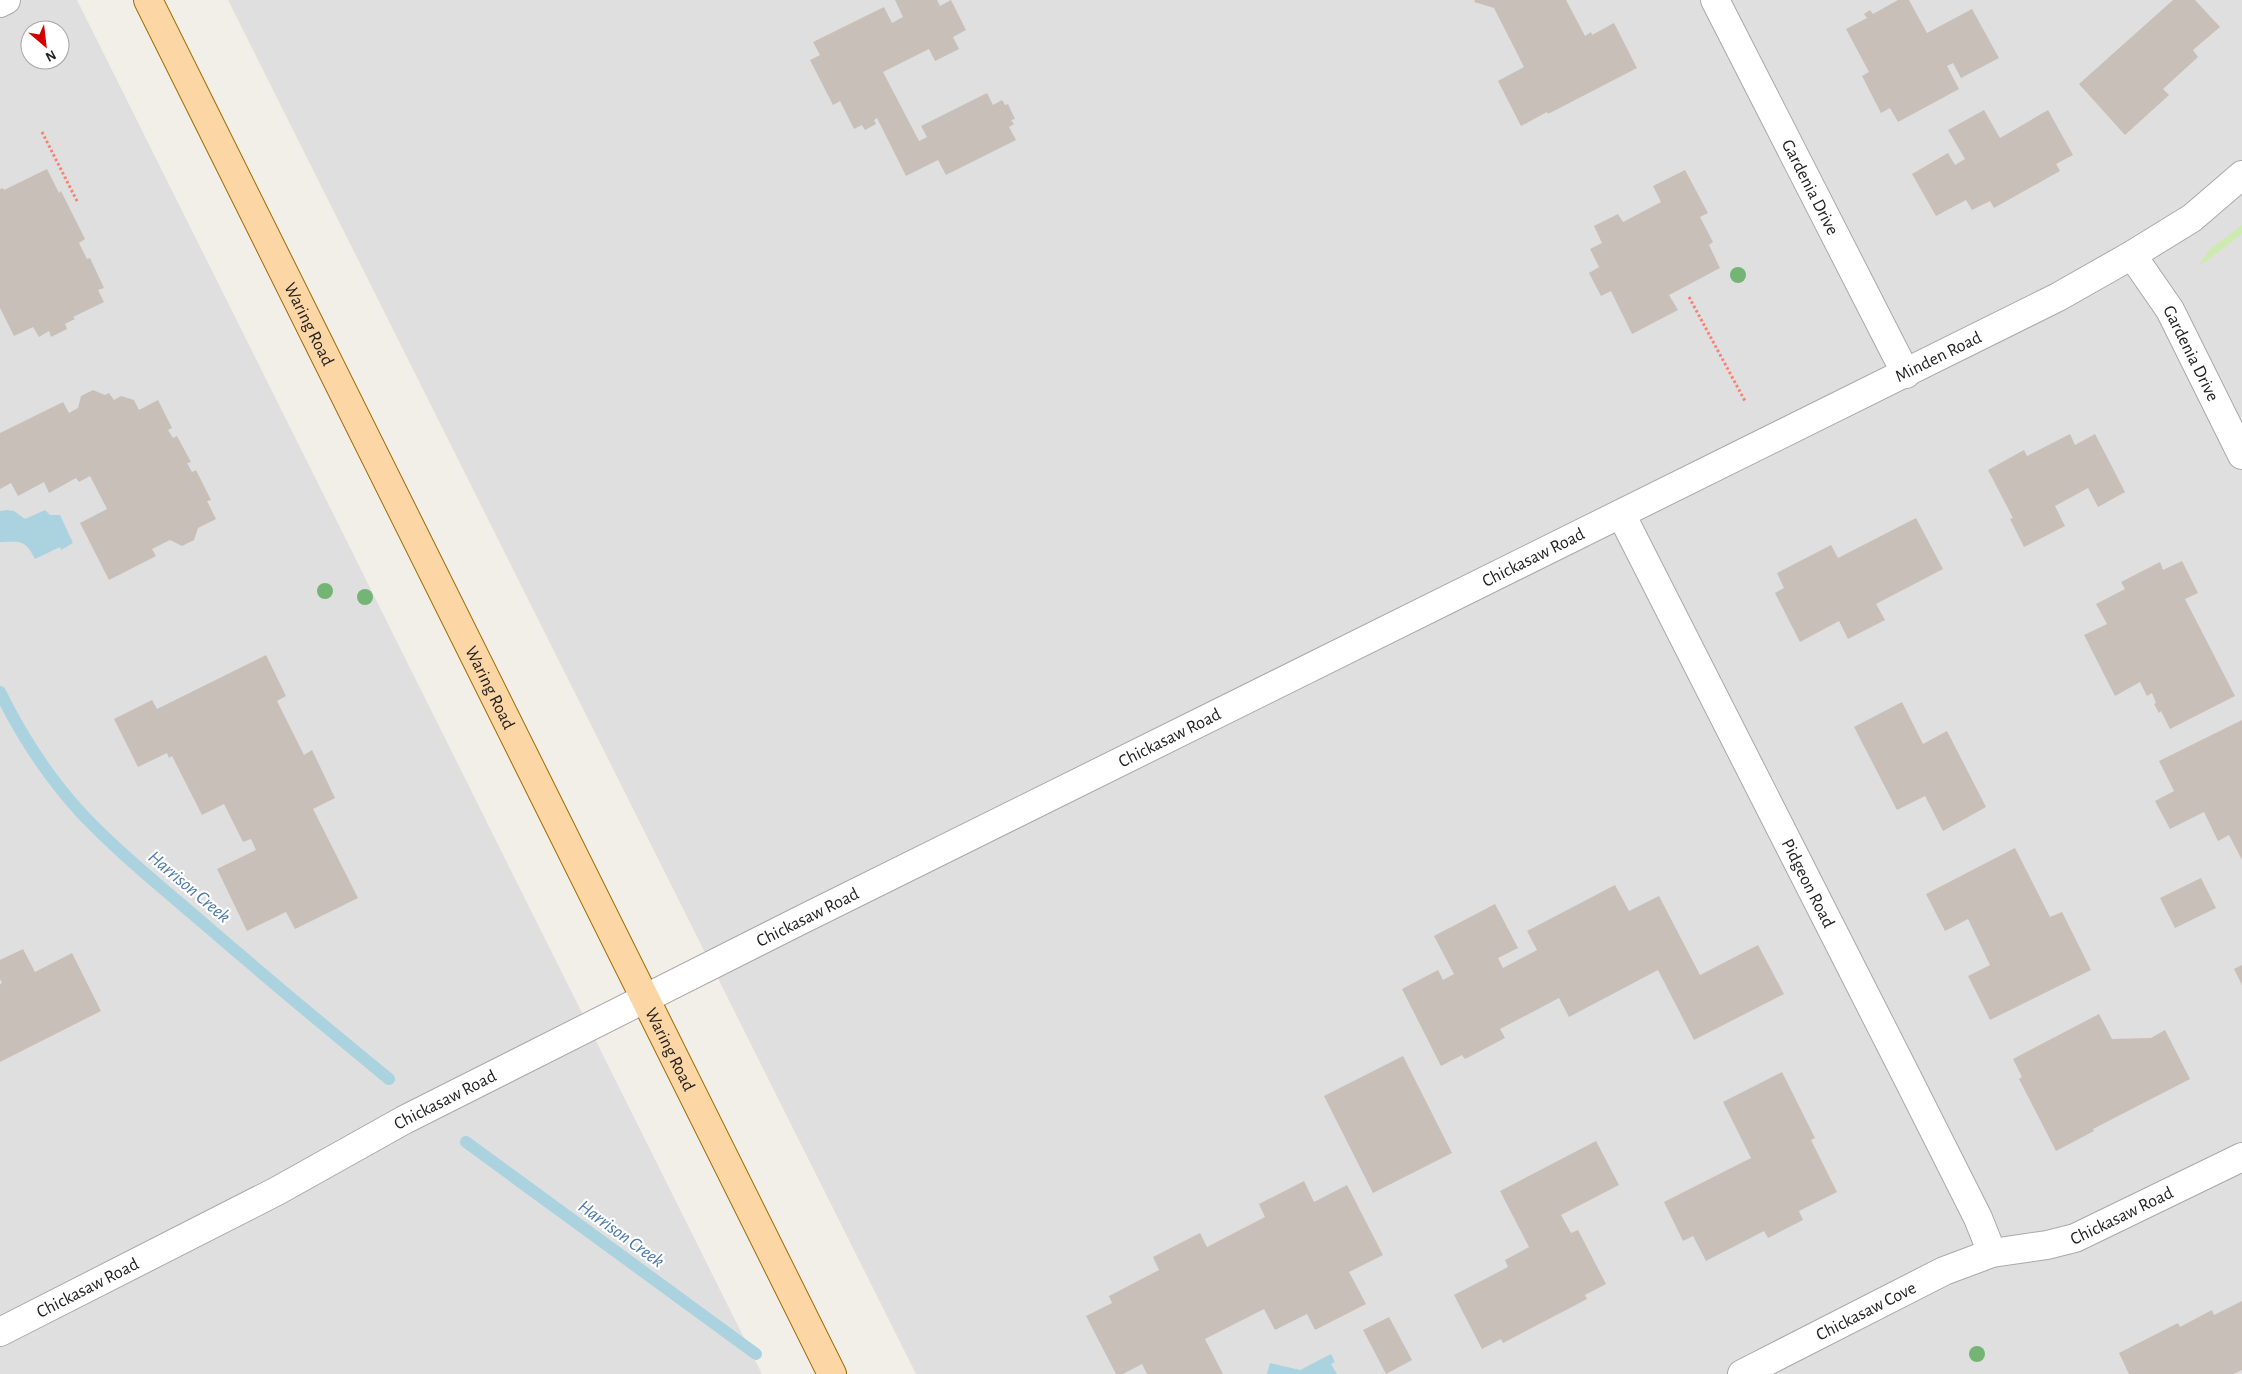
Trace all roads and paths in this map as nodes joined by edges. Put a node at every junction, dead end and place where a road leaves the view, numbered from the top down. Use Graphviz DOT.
graph roads {
  1 [pos="6,0"];
  2 [pos="148,0"];
  3 [pos="1715,0"];
  4 [pos="0,3"];
  5 [pos="42,132"];
  6 [pos="2242,175"];
  7 [pos="78,203"];
  8 [pos="2132,255"];
  9 [pos="1690,297"];
  10 [pos="1906,374"];
  11 [pos="1746,401"];
  12 [pos="2242,455"];
  13 [pos="1621,514"];
  14 [pos="645,999"];
  15 [pos="2242,1157"];
  16 [pos="1992,1253"];
  17 [pos="0,1332"];
  18 [pos="832,1374"];
  19 [pos="1742,1374"];
  1 -- 4 [label="street"];
  2 -- 14 [label="main road, Waring Road"];
  3 -- 10 [label="street, Gardenia Drive"];
  5 -- 7 [label="path"];
  6 -- 8 [label="street, Minden Road"];
  8 -- 10 [label="street, Minden Road"];
  8 -- 12 [label="street, Gardenia Drive"];
  9 -- 11 [label="path"];
  10 -- 13 [label="street, Minden Road"];
  13 -- 14 [label="street, Chickasaw Road"];
  13 -- 16 [label="street, Pidgeon Road"];
  14 -- 17 [label="street, Chickasaw Road"];
  14 -- 18 [label="main road, Waring Road"];
  15 -- 16 [label="street, Chickasaw Road"];
  16 -- 19 [label="street, Chickasaw Cove"];
}
